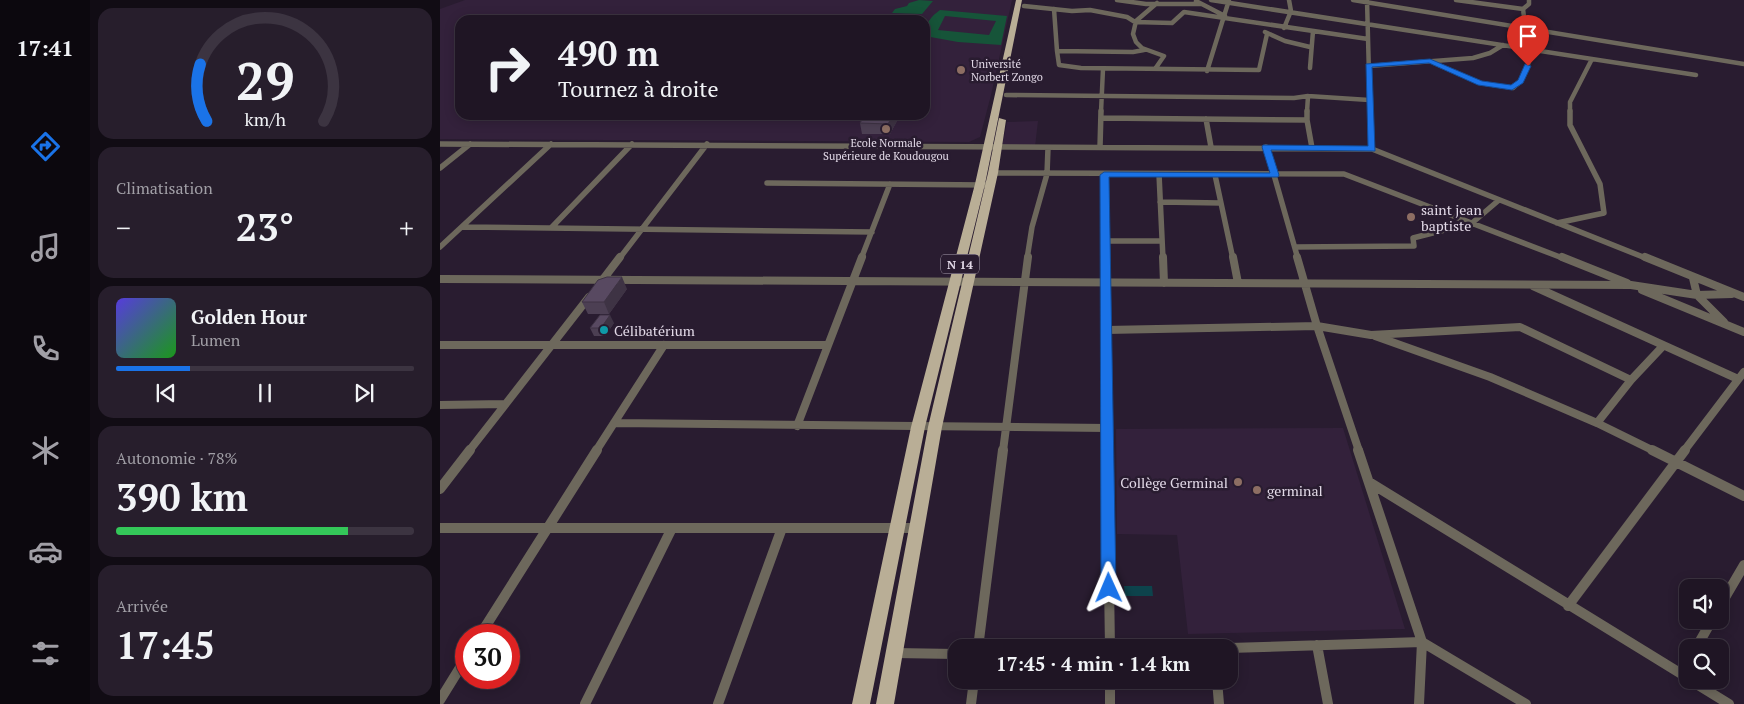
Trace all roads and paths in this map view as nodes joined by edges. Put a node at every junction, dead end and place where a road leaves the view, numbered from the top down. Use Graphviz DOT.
graph roads {
  1 [pos="1117,0"];
  2 [pos="1195,0"];
  3 [pos="1211,0"];
  4 [pos="1289,0"];
  5 [pos="1353,0"];
  6 [pos="1456,0"];
  7 [pos="1484,0"];
  8 [pos="1529,0"];
  9 [pos="1228,1"];
  10 [pos="1367,1"];
  11 [pos="1023,2"];
  12 [pos="1157,3"];
  13 [pos="1200,4"];
  14 [pos="1493,5"];
  15 [pos="1054,9"];
  16 [pos="1523,9"];
  17 [pos="1291,12"];
  18 [pos="1225,17"];
  19 [pos="1135,22"];
  20 [pos="1255,22"];
  21 [pos="1368,24"];
  22 [pos="1284,28"];
  23 [pos="1533,28"];
  24 [pos="1312,31"];
  25 [pos="1267,34"];
  26 [pos="1368,39"];
  27 [pos="1503,45"];
  28 [pos="1310,47"];
  29 [pos="1144,50"];
  30 [pos="1534,50"];
  31 [pos="1057,51"];
  32 [pos="1592,59"];
  33 [pos="1430,61"];
  34 [pos="1744,64"];
  35 [pos="1369,66"];
  36 [pos="1310,68"];
  37 [pos="1103,69"];
  38 [pos="1155,69"];
  39 [pos="1207,71"];
  40 [pos="1696,75"];
  41 [pos="1006,95"];
  42 [pos="1102,96"];
  43 [pos="1308,96"];
  44 [pos="1369,100"];
  45 [pos="1101,118"];
  46 [pos="1206,119"];
  47 [pos="1307,120"];
  48 [pos="440,144"];
  49 [pos="470,144"];
  50 [pos="552,144"];
  51 [pos="632,144"];
  52 [pos="707,144"];
  53 [pos="1100,147"];
  54 [pos="1212,147"];
  55 [pos="1266,147"];
  56 [pos="993,148"];
  57 [pos="1048,148"];
  58 [pos="1312,148"];
  59 [pos="1372,149"];
  60 [pos="440,168"];
  61 [pos="1047,174"];
  62 [pos="1158,174"];
  63 [pos="1104,175"];
  64 [pos="1215,175"];
  65 [pos="1275,175"];
  66 [pos="988,181"];
  67 [pos="767,183"];
  68 [pos="890,184"];
  69 [pos="1499,200"];
  70 [pos="1160,202"];
  71 [pos="1221,203"];
  72 [pos="1472,223"];
  73 [pos="1557,223"];
  74 [pos="462,227"];
  75 [pos="552,228"];
  76 [pos="642,228"];
  77 [pos="872,232"];
  78 [pos="1105,241"];
  79 [pos="1161,241"];
  80 [pos="440,247"];
  81 [pos="1295,247"];
  82 [pos="1693,278"];
  83 [pos="440,279"];
  84 [pos="602,280"];
  85 [pos="853,281"];
  86 [pos="955,282"];
  87 [pos="968,282"];
  88 [pos="1024,282"];
  89 [pos="1105,282"];
  90 [pos="1164,283"];
  91 [pos="1238,283"];
  92 [pos="1305,284"];
  93 [pos="1529,284"];
  94 [pos="1631,285"];
  95 [pos="1697,295"];
  96 [pos="1741,295"];
  97 [pos="1727,325"];
  98 [pos="1317,326"];
  99 [pos="1106,330"];
  100 [pos="1744,332"];
  101 [pos="1371,334"];
  102 [pos="551,345"];
  103 [pos="664,345"];
  104 [pos="828,346"];
  105 [pos="1664,346"];
  106 [pos="442,347"];
  107 [pos="1741,376"];
  108 [pos="1631,380"];
  109 [pos="505,404"];
  110 [pos="440,405"];
  111 [pos="614,423"];
  112 [pos="1597,423"];
  113 [pos="797,426"];
  114 [pos="918,427"];
  115 [pos="935,427"];
  116 [pos="1005,427"];
  117 [pos="1107,428"];
  118 [pos="1676,462"];
  119 [pos="1369,482"];
  120 [pos="440,489"];
  121 [pos="1744,496"];
  122 [pos="440,528"];
  123 [pos="547,528"];
  124 [pos="672,528"];
  125 [pos="782,528"];
  126 [pos="898,528"];
  127 [pos="917,528"];
  128 [pos="1744,565"];
  129 [pos="1729,591"];
  130 [pos="1568,606"];
  131 [pos="487,624"];
  132 [pos="979,639"];
  133 [pos="1110,639"];
  134 [pos="1422,642"];
  135 [pos="1317,645"];
  136 [pos="1238,648"];
  137 [pos="895,653"];
  138 [pos="948,654"];
  139 [pos="1679,673"];
  140 [pos="455,676"];
  141 [pos="973,689"];
  142 [pos="1110,689"];
  143 [pos="1218,689"];
  144 [pos="1705,689"];
  145 [pos="440,700"];
  146 [pos="585,704"];
  147 [pos="718,704"];
  148 [pos="861,704"];
  149 [pos="884,704"];
  150 [pos="971,704"];
  151 [pos="1110,704"];
  152 [pos="1219,704"];
  153 [pos="1328,704"];
  154 [pos="1419,704"];
  155 [pos="1526,704"];
  156 [pos="1729,704"];
  1 -- 12 [label="street"];
  2 -- 13 [label="street"];
  3 -- 9 [label="street"];
  4 -- 17 [label="street"];
  5 -- 10 [label="street"];
  6 -- 14 [label="street"];
  7 -- 14 [label="street"];
  8 -- 16 [label="street"];
  9 -- 17 [label="street"];
  9 -- 18 [label="street"];
  10 -- 21 [label="street"];
  10 -- 23 [label="street"];
  11 -- 15 [label="street"];
  11 -- 41 [label="main road, N 14"];
  11 -- 56 [label="main road, N 14"];
  12 -- 13 [label="street"];
  12 -- 19 [label="street"];
  13 -- 18 [label="street"];
  14 -- 16 [label="street"];
  15 -- 19 [label="street"];
  15 -- 31 [label="street"];
  16 -- 23 [label="street"];
  17 -- 21 [label="street"];
  17 -- 22 [label="street"];
  18 -- 19 [label="street"];
  18 -- 20 [label="street"];
  18 -- 39 [label="street"];
  19 -- 29 [label="street"];
  20 -- 22 [label="street"];
  20 -- 25 [label="street"];
  21 -- 26 [label="street"];
  21 -- 27 [label="street"];
  22 -- 24 [label="street"];
  23 -- 34 [label="street"];
  24 -- 26 [label="street"];
  24 -- 28 [label="street"];
  25 -- 28 [label="street"];
  25 -- 39 [label="street"];
  26 -- 35 [label="street"];
  27 -- 30 [label="street"];
  27 -- 33 [label="street"];
  28 -- 36 [label="street"];
  29 -- 31 [label="street"];
  29 -- 38 [label="street"];
  30 -- 32 [label="street"];
  30 -- 33 [label="street"];
  31 -- 37 [label="street"];
  32 -- 40 [label="street"];
  32 -- 73 [label="street"];
  33 -- 35 [label="street"];
  35 -- 44 [label="street"];
  37 -- 38 [label="street"];
  37 -- 42 [label="street"];
  38 -- 39 [label="street"];
  41 -- 42 [label="street"];
  41 -- 56 [label="main road, N 14"];
  42 -- 43 [label="street"];
  42 -- 45 [label="street"];
  43 -- 44 [label="street"];
  43 -- 47 [label="street"];
  44 -- 59 [label="street"];
  45 -- 46 [label="street"];
  45 -- 53 [label="street"];
  46 -- 47 [label="street"];
  46 -- 54 [label="street"];
  47 -- 58 [label="street"];
  48 -- 49 [label="street"];
  49 -- 50 [label="street"];
  49 -- 60 [label="street"];
  50 -- 51 [label="street"];
  50 -- 74 [label="street"];
  51 -- 52 [label="street"];
  51 -- 75 [label="street"];
  52 -- 56 [label="street"];
  52 -- 76 [label="street"];
  53 -- 54 [label="street"];
  53 -- 57 [label="street"];
  54 -- 55 [label="street"];
  55 -- 58 [label="street"];
  55 -- 65 [label="street"];
  56 -- 57 [label="street"];
  56 -- 66 [label="main road, N 14"];
  56 -- 66 [label="main road, N 14"];
  57 -- 61 [label="street"];
  58 -- 59 [label="street"];
  59 -- 69 [label="street"];
  61 -- 63 [label="street"];
  61 -- 66 [label="street"];
  61 -- 88 [label="street"];
  62 -- 63 [label="street"];
  62 -- 64 [label="street"];
  62 -- 70 [label="street"];
  63 -- 78 [label="street"];
  64 -- 65 [label="street"];
  64 -- 71 [label="street"];
  65 -- 72 [label="street"];
  65 -- 81 [label="street"];
  66 -- 68 [label="street"];
  66 -- 86 [label="main road, N 14"];
  66 -- 87 [label="main road, N 14"];
  67 -- 68 [label="street"];
  68 -- 77 [label="street"];
  69 -- 72 [label="street"];
  69 -- 73 [label="street"];
  70 -- 71 [label="street"];
  70 -- 79 [label="street"];
  71 -- 91 [label="street"];
  72 -- 81 [label="street"];
  72 -- 94 [label="street"];
  73 -- 82 [label="street"];
  74 -- 75 [label="street"];
  74 -- 80 [label="street"];
  75 -- 76 [label="street"];
  76 -- 77 [label="street"];
  76 -- 84 [label="street"];
  77 -- 85 [label="street"];
  78 -- 79 [label="street"];
  78 -- 89 [label="street"];
  79 -- 90 [label="street"];
  81 -- 92 [label="street"];
  82 -- 95 [label="street"];
  82 -- 96 [label="street"];
  83 -- 84 [label="street"];
  84 -- 85 [label="street"];
  84 -- 102 [label="street"];
  85 -- 86 [label="street"];
  85 -- 104 [label="street"];
  86 -- 87 [label="street"];
  86 -- 114 [label="main road, N 14"];
  87 -- 88 [label="street"];
  87 -- 115 [label="main road, N 14"];
  88 -- 89 [label="street"];
  88 -- 116 [label="street"];
  89 -- 90 [label="street"];
  89 -- 99 [label="street"];
  90 -- 91 [label="street"];
  91 -- 92 [label="street"];
  92 -- 93 [label="street"];
  92 -- 98 [label="street"];
  93 -- 94 [label="street"];
  93 -- 105 [label="street"];
  94 -- 95 [label="street"];
  94 -- 97 [label="street"];
  95 -- 96 [label="street"];
  95 -- 97 [label="street"];
  97 -- 100 [label="street"];
  98 -- 99 [label="street"];
  98 -- 101 [label="street"];
  98 -- 119 [label="street"];
  99 -- 117 [label="street"];
  101 -- 108 [label="street"];
  101 -- 112 [label="street"];
  102 -- 103 [label="street"];
  102 -- 106 [label="street"];
  102 -- 109 [label="street"];
  103 -- 104 [label="street"];
  103 -- 111 [label="street"];
  104 -- 113 [label="street"];
  105 -- 107 [label="street"];
  105 -- 108 [label="street"];
  107 -- 118 [label="street"];
  108 -- 112 [label="street"];
  109 -- 110 [label="street"];
  109 -- 120 [label="street"];
  111 -- 113 [label="street"];
  111 -- 123 [label="street"];
  112 -- 118 [label="street"];
  113 -- 114 [label="street"];
  114 -- 115 [label="street"];
  114 -- 126 [label="main road, N 14"];
  115 -- 116 [label="street"];
  115 -- 127 [label="main road, N 14"];
  116 -- 117 [label="street"];
  116 -- 132 [label="street"];
  117 -- 133 [label="street"];
  118 -- 121 [label="street"];
  118 -- 130 [label="street"];
  119 -- 130 [label="street"];
  119 -- 134 [label="street"];
  122 -- 123 [label="street"];
  123 -- 124 [label="street"];
  123 -- 131 [label="street"];
  124 -- 125 [label="street"];
  124 -- 146 [label="street"];
  125 -- 126 [label="street"];
  125 -- 147 [label="street"];
  126 -- 127 [label="street"];
  126 -- 148 [label="main road, N 14"];
  127 -- 137 [label="main road, N 14"];
  128 -- 129 [label="street"];
  130 -- 139 [label="street"];
  134 -- 135 [label="street"];
  134 -- 154 [label="street"];
  134 -- 155 [label="street"];
  135 -- 136 [label="street"];
  135 -- 153 [label="street"];
  137 -- 138 [label="street"];
  137 -- 149 [label="main road, N 14"];
  140 -- 145 [label="street"];
  141 -- 150 [label="street"];
  142 -- 151 [label="street"];
  143 -- 152 [label="street"];
  144 -- 156 [label="street"];
}
